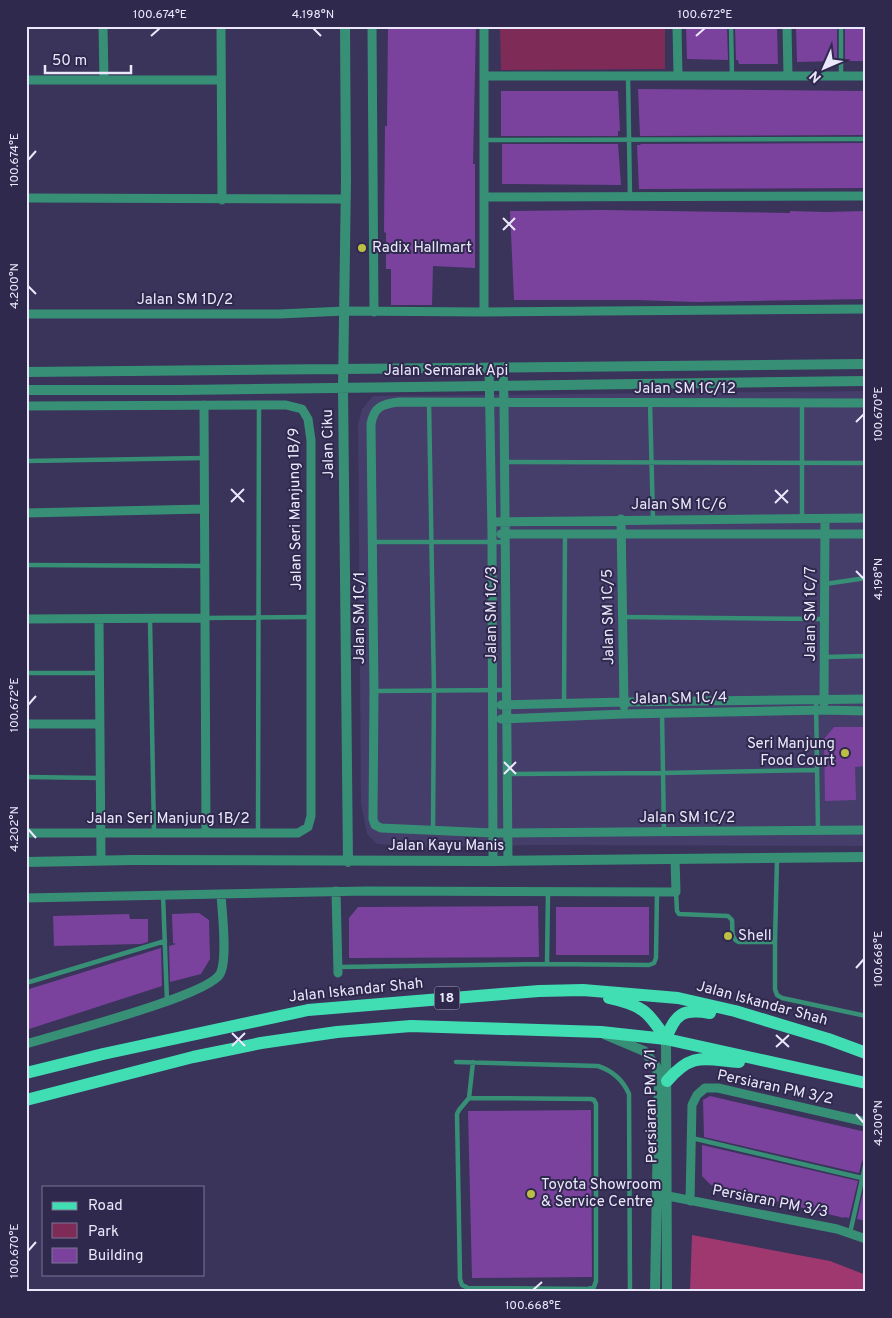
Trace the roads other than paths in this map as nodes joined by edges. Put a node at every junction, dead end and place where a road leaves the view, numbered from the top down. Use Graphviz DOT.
graph roads {
  1 [pos="103,26"];
  2 [pos="221,26"];
  3 [pos="345,26"];
  4 [pos="372,26"];
  5 [pos="484,26"];
  6 [pos="677,26"];
  7 [pos="731,26"];
  8 [pos="786,26"];
  9 [pos="841,26"];
  10 [pos="484,76"];
  11 [pos="628,76"];
  12 [pos="678,76"];
  13 [pos="732,76"];
  14 [pos="788,76"];
  15 [pos="841,76"];
  16 [pos="866,76"];
  17 [pos="26,80"];
  18 [pos="104,80"];
  19 [pos="222,80"];
  20 [pos="866,139"];
  21 [pos="484,140"];
  22 [pos="629,140"];
  23 [pos="630,196"];
  24 [pos="866,196"];
  25 [pos="484,197"];
  26 [pos="26,198"];
  27 [pos="346,199"];
  28 [pos="222,200"];
  29 [pos="866,309"];
  30 [pos="344,311"];
  31 [pos="374,312"];
  32 [pos="484,312"];
  33 [pos="26,314"];
  34 [pos="866,364"];
  35 [pos="488,367"];
  36 [pos="502,367"];
  37 [pos="344,370"];
  38 [pos="26,372"];
  39 [pos="866,381"];
  40 [pos="488,386"];
  41 [pos="504,386"];
  42 [pos="343,387"];
  43 [pos="26,390"];
  44 [pos="429,402"];
  45 [pos="490,402"];
  46 [pos="504,402"];
  47 [pos="650,403"];
  48 [pos="802,403"];
  49 [pos="866,403"];
  50 [pos="259,405"];
  51 [pos="26,406"];
  52 [pos="204,406"];
  53 [pos="204,458"];
  54 [pos="26,461"];
  55 [pos="505,462"];
  56 [pos="652,462"];
  57 [pos="866,463"];
  58 [pos="802,464"];
  59 [pos="204,509"];
  60 [pos="26,513"];
  61 [pos="866,518"];
  62 [pos="621,519"];
  63 [pos="653,519"];
  64 [pos="802,519"];
  65 [pos="825,519"];
  66 [pos="506,521"];
  67 [pos="492,522"];
  68 [pos="621,533"];
  69 [pos="565,534"];
  70 [pos="825,534"];
  71 [pos="866,534"];
  72 [pos="492,538"];
  73 [pos="506,538"];
  74 [pos="373,542"];
  75 [pos="432,542"];
  76 [pos="26,565"];
  77 [pos="204,566"];
  78 [pos="866,578"];
  79 [pos="825,584"];
  80 [pos="311,617"];
  81 [pos="622,617"];
  82 [pos="150,618"];
  83 [pos="205,618"];
  84 [pos="259,618"];
  85 [pos="26,619"];
  86 [pos="99,619"];
  87 [pos="825,619"];
  88 [pos="866,656"];
  89 [pos="825,657"];
  90 [pos="26,673"];
  91 [pos="99,673"];
  92 [pos="434,690"];
  93 [pos="493,690"];
  94 [pos="506,690"];
  95 [pos="374,691"];
  96 [pos="820,699"];
  97 [pos="866,699"];
  98 [pos="624,702"];
  99 [pos="564,704"];
  100 [pos="506,705"];
  101 [pos="494,706"];
  102 [pos="820,710"];
  103 [pos="866,711"];
  104 [pos="624,714"];
  105 [pos="662,714"];
  106 [pos="506,718"];
  107 [pos="494,719"];
  108 [pos="26,724"];
  109 [pos="100,724"];
  110 [pos="817,770"];
  111 [pos="663,773"];
  112 [pos="507,774"];
  113 [pos="26,778"];
  114 [pos="100,778"];
  115 [pos="308,827"];
  116 [pos="433,830"];
  117 [pos="866,830"];
  118 [pos="664,831"];
  119 [pos="818,831"];
  120 [pos="508,832"];
  121 [pos="26,833"];
  122 [pos="100,833"];
  123 [pos="154,833"];
  124 [pos="206,833"];
  125 [pos="258,833"];
  126 [pos="493,833"];
  127 [pos="777,857"];
  128 [pos="866,857"];
  129 [pos="675,859"];
  130 [pos="101,860"];
  131 [pos="508,860"];
  132 [pos="493,861"];
  133 [pos="26,862"];
  134 [pos="348,862"];
  135 [pos="336,891"];
  136 [pos="548,891"];
  137 [pos="657,892"];
  138 [pos="676,892"];
  139 [pos="221,894"];
  140 [pos="164,895"];
  141 [pos="26,898"];
  142 [pos="165,941"];
  143 [pos="775,942"];
  144 [pos="547,964"];
  145 [pos="338,970"];
  146 [pos="26,984"];
  147 [pos="540,991"];
  148 [pos="167,1001"];
  149 [pos="866,1016"];
  150 [pos="601,1032"];
  151 [pos="666,1039"];
  152 [pos="828,1039"];
  153 [pos="26,1044"];
  154 [pos="866,1053"];
  155 [pos="456,1062"];
  156 [pos="473,1062"];
  157 [pos="781,1064"];
  158 [pos="26,1073"];
  159 [pos="667,1081"];
  160 [pos="866,1083"];
  161 [pos="468,1098"];
  162 [pos="26,1100"];
  163 [pos="866,1122"];
  164 [pos="692,1138"];
  165 [pos="866,1162"];
  166 [pos="864,1178"];
  167 [pos="668,1196"];
  168 [pos="690,1201"];
  169 [pos="850,1233"];
  170 [pos="866,1239"];
  171 [pos="630,1292"];
  172 [pos="655,1292"];
  173 [pos="667,1292"];
  1 -- 18 [label="street"];
  2 -- 19 [label="street"];
  3 -- 27 [label="street, Jalan Ciku"];
  4 -- 31 [label="street"];
  5 -- 10 [label="street"];
  6 -- 12 [label="street"];
  7 -- 13 [label="lane"];
  8 -- 14 [label="street"];
  9 -- 15 [label="lane"];
  10 -- 11 [label="street"];
  10 -- 21 [label="street"];
  11 -- 12 [label="street"];
  11 -- 22 [label="lane"];
  12 -- 13 [label="street"];
  13 -- 14 [label="street"];
  14 -- 15 [label="street"];
  15 -- 16 [label="street"];
  17 -- 18 [label="street"];
  18 -- 19 [label="street"];
  19 -- 28 [label="street"];
  20 -- 22 [label="lane"];
  21 -- 22 [label="lane"];
  21 -- 25 [label="street"];
  22 -- 23 [label="lane"];
  23 -- 24 [label="street"];
  23 -- 25 [label="street"];
  25 -- 32 [label="street"];
  26 -- 28 [label="street"];
  27 -- 28 [label="street"];
  27 -- 30 [label="street, Jalan Ciku"];
  29 -- 32 [label="street, Jalan SM 1D/2"];
  30 -- 31 [label="street, Jalan SM 1D/2"];
  30 -- 33 [label="street, Jalan SM 1D/2"];
  30 -- 37 [label="street, Jalan Ciku"];
  31 -- 32 [label="street, Jalan SM 1D/2"];
  34 -- 36 [label="street, Jalan Semarak Api"];
  35 -- 36 [label="street, Jalan Semarak Api"];
  35 -- 37 [label="street, Jalan Semarak Api"];
  35 -- 40 [label="street, Jalan SM 1C/3"];
  36 -- 41 [label="street, Jalan SM 1C/3"];
  37 -- 38 [label="street, Jalan Semarak Api"];
  37 -- 42 [label="street, Jalan Ciku"];
  39 -- 41 [label="street, Jalan Semarak Api"];
  40 -- 41 [label="street, Jalan Semarak Api"];
  40 -- 42 [label="street, Jalan Semarak Api"];
  40 -- 45 [label="street, Jalan SM 1C/3"];
  41 -- 46 [label="street, Jalan SM 1C/3"];
  42 -- 43 [label="street, Jalan Semarak Api"];
  42 -- 134 [label="street, Jalan Ciku"];
  44 -- 45 [label="street, Jalan SM 1C/1"];
  44 -- 74 [label="street, Jalan SM 1C/1"];
  44 -- 75 [label="lane"];
  45 -- 46 [label="street, Jalan SM 1C/12"];
  45 -- 67 [label="street, Jalan SM 1C/3"];
  46 -- 47 [label="street, Jalan SM 1C/12"];
  46 -- 55 [label="street, Jalan SM 1C/3"];
  47 -- 48 [label="street, Jalan SM 1C/12"];
  47 -- 56 [label="lane"];
  48 -- 49 [label="street, Jalan SM 1C/12"];
  48 -- 58 [label="lane"];
  50 -- 52 [label="street, Jalan Seri Manjung 1B/9"];
  50 -- 80 [label="street, Jalan Seri Manjung 1B/9"];
  50 -- 84 [label="lane"];
  51 -- 52 [label="street, Jalan Seri Manjung 1B/9"];
  52 -- 53 [label="street"];
  53 -- 54 [label="lane"];
  53 -- 59 [label="street"];
  55 -- 56 [label="lane"];
  55 -- 66 [label="street, Jalan SM 1C/3"];
  56 -- 58 [label="lane"];
  56 -- 63 [label="lane"];
  57 -- 58 [label="lane"];
  58 -- 64 [label="lane"];
  59 -- 60 [label="street"];
  59 -- 77 [label="street"];
  61 -- 65 [label="street, Jalan SM 1C/6"];
  62 -- 63 [label="street, Jalan SM 1C/6"];
  62 -- 66 [label="street, Jalan SM 1C/6"];
  62 -- 68 [label="street, Jalan SM 1C/5"];
  63 -- 64 [label="street, Jalan SM 1C/6"];
  64 -- 65 [label="street, Jalan SM 1C/6"];
  65 -- 70 [label="street, Jalan SM 1C/7"];
  66 -- 67 [label="street, Jalan SM 1C/6"];
  66 -- 73 [label="street, Jalan SM 1C/3"];
  67 -- 72 [label="street, Jalan SM 1C/3"];
  68 -- 69 [label="street, Jalan SM 1C/6"];
  68 -- 70 [label="street, Jalan SM 1C/6"];
  68 -- 81 [label="street, Jalan SM 1C/5"];
  69 -- 73 [label="street, Jalan SM 1C/6"];
  69 -- 99 [label="lane"];
  70 -- 71 [label="street, Jalan SM 1C/6"];
  70 -- 79 [label="street, Jalan SM 1C/7"];
  72 -- 73 [label="street, Jalan SM 1C/6"];
  72 -- 75 [label="lane"];
  72 -- 93 [label="street, Jalan SM 1C/3"];
  73 -- 94 [label="street, Jalan SM 1C/3"];
  74 -- 75 [label="lane"];
  74 -- 95 [label="street, Jalan SM 1C/1"];
  75 -- 92 [label="lane"];
  76 -- 77 [label="lane"];
  77 -- 83 [label="street"];
  78 -- 79 [label="lane"];
  79 -- 87 [label="street, Jalan SM 1C/7"];
  80 -- 84 [label="lane"];
  80 -- 115 [label="street, Jalan Seri Manjung 1B/9"];
  81 -- 87 [label="lane"];
  81 -- 98 [label="street, Jalan SM 1C/5"];
  82 -- 83 [label="street"];
  82 -- 86 [label="street"];
  82 -- 123 [label="lane"];
  83 -- 84 [label="lane"];
  83 -- 124 [label="street"];
  84 -- 125 [label="lane"];
  85 -- 86 [label="street"];
  86 -- 91 [label="street"];
  87 -- 89 [label="street, Jalan SM 1C/7"];
  88 -- 89 [label="lane"];
  89 -- 96 [label="street, Jalan SM 1C/7"];
  90 -- 91 [label="lane"];
  91 -- 109 [label="street"];
  92 -- 93 [label="lane"];
  92 -- 95 [label="lane"];
  92 -- 116 [label="lane"];
  93 -- 94 [label="lane"];
  93 -- 101 [label="street, Jalan SM 1C/3"];
  94 -- 100 [label="street, Jalan SM 1C/3"];
  95 -- 116 [label="street, Jalan SM 1C/1"];
  96 -- 97 [label="street, Jalan SM 1C/4"];
  96 -- 98 [label="street, Jalan SM 1C/4"];
  96 -- 102 [label="street, Jalan SM 1C/7"];
  98 -- 99 [label="street, Jalan SM 1C/4"];
  98 -- 104 [label="street, Jalan SM 1C/5"];
  99 -- 100 [label="street, Jalan SM 1C/4"];
  100 -- 101 [label="street, Jalan SM 1C/4"];
  100 -- 106 [label="street, Jalan SM 1C/3"];
  101 -- 107 [label="street, Jalan SM 1C/3"];
  102 -- 103 [label="street, Jalan SM 1C/4"];
  102 -- 105 [label="street, Jalan SM 1C/4"];
  102 -- 110 [label="lane"];
  104 -- 105 [label="street, Jalan SM 1C/4"];
  104 -- 106 [label="street, Jalan SM 1C/4"];
  105 -- 111 [label="lane"];
  106 -- 107 [label="street, Jalan SM 1C/4"];
  106 -- 112 [label="street, Jalan SM 1C/3"];
  107 -- 126 [label="street, Jalan SM 1C/3"];
  108 -- 109 [label="street"];
  109 -- 114 [label="street"];
  110 -- 111 [label="lane"];
  110 -- 119 [label="lane"];
  111 -- 112 [label="lane"];
  111 -- 118 [label="lane"];
  112 -- 120 [label="street, Jalan SM 1C/3"];
  113 -- 114 [label="lane"];
  114 -- 122 [label="street"];
  115 -- 125 [label="street, Jalan Seri Manjung 1B/2"];
  116 -- 126 [label="street, Jalan SM 1C/1"];
  117 -- 119 [label="street, Jalan SM 1C/2"];
  118 -- 119 [label="street, Jalan SM 1C/2"];
  118 -- 120 [label="street, Jalan SM 1C/2"];
  120 -- 126 [label="street, Jalan SM 1C/2"];
  120 -- 131 [label="street, Jalan SM 1C/3"];
  121 -- 122 [label="street, Jalan Seri Manjung 1B/2"];
  122 -- 123 [label="street, Jalan Seri Manjung 1B/2"];
  122 -- 130 [label="street"];
  123 -- 124 [label="street, Jalan Seri Manjung 1B/2"];
  124 -- 125 [label="street, Jalan Seri Manjung 1B/2"];
  126 -- 132 [label="street, Jalan SM 1C/3"];
  127 -- 128 [label="street, Jalan Kayu Manis"];
  127 -- 129 [label="street, Jalan Kayu Manis"];
  127 -- 143 [label="lane"];
  129 -- 131 [label="street, Jalan Kayu Manis"];
  129 -- 138 [label="street"];
  130 -- 133 [label="street, Jalan Kayu Manis"];
  130 -- 134 [label="street, Jalan Kayu Manis"];
  131 -- 132 [label="street, Jalan Kayu Manis"];
  132 -- 134 [label="street, Jalan Kayu Manis"];
  135 -- 136 [label="street"];
  135 -- 139 [label="street"];
  135 -- 145 [label="street"];
  136 -- 137 [label="street"];
  136 -- 144 [label="lane"];
  137 -- 138 [label="street"];
  137 -- 144 [label="lane"];
  138 -- 143 [label="lane"];
  139 -- 140 [label="street"];
  139 -- 148 [label="street"];
  140 -- 141 [label="street"];
  140 -- 142 [label="lane"];
  142 -- 146 [label="lane"];
  142 -- 148 [label="lane"];
  143 -- 149 [label="lane"];
  144 -- 145 [label="lane"];
  147 -- 151 [label="main road"];
  147 -- 152 [label="main road, Jalan Iskandar Shah / 18"];
  147 -- 158 [label="main road, Jalan Iskandar Shah / 18"];
  148 -- 153 [label="street"];
  150 -- 151 [label="main road, 18"];
  150 -- 162 [label="main road, 18"];
  150 -- 172 [label="street, Persiaran PM 3/1"];
  151 -- 152 [label="main road"];
  151 -- 157 [label="main road, 18"];
  151 -- 159 [label="street, Persiaran PM 3/1"];
  152 -- 154 [label="main road, Jalan Iskandar Shah / 18"];
  155 -- 156 [label="lane"];
  156 -- 161 [label="lane"];
  156 -- 171 [label="lane"];
  157 -- 159 [label="main road"];
  157 -- 160 [label="main road, 18"];
  159 -- 167 [label="street, Persiaran PM 3/1"];
  161 -- 161 [label="lane"];
  163 -- 164 [label="street, Persiaran PM 3/2"];
  164 -- 166 [label="lane"];
  164 -- 168 [label="street, Persiaran PM 3/2"];
  165 -- 166 [label="lane"];
  166 -- 169 [label="lane"];
  167 -- 168 [label="street, Persiaran PM 3/3"];
  167 -- 173 [label="street, Persiaran PM 3/1"];
  168 -- 169 [label="street, Persiaran PM 3/3"];
  169 -- 170 [label="street, Persiaran PM 3/3"];
}
